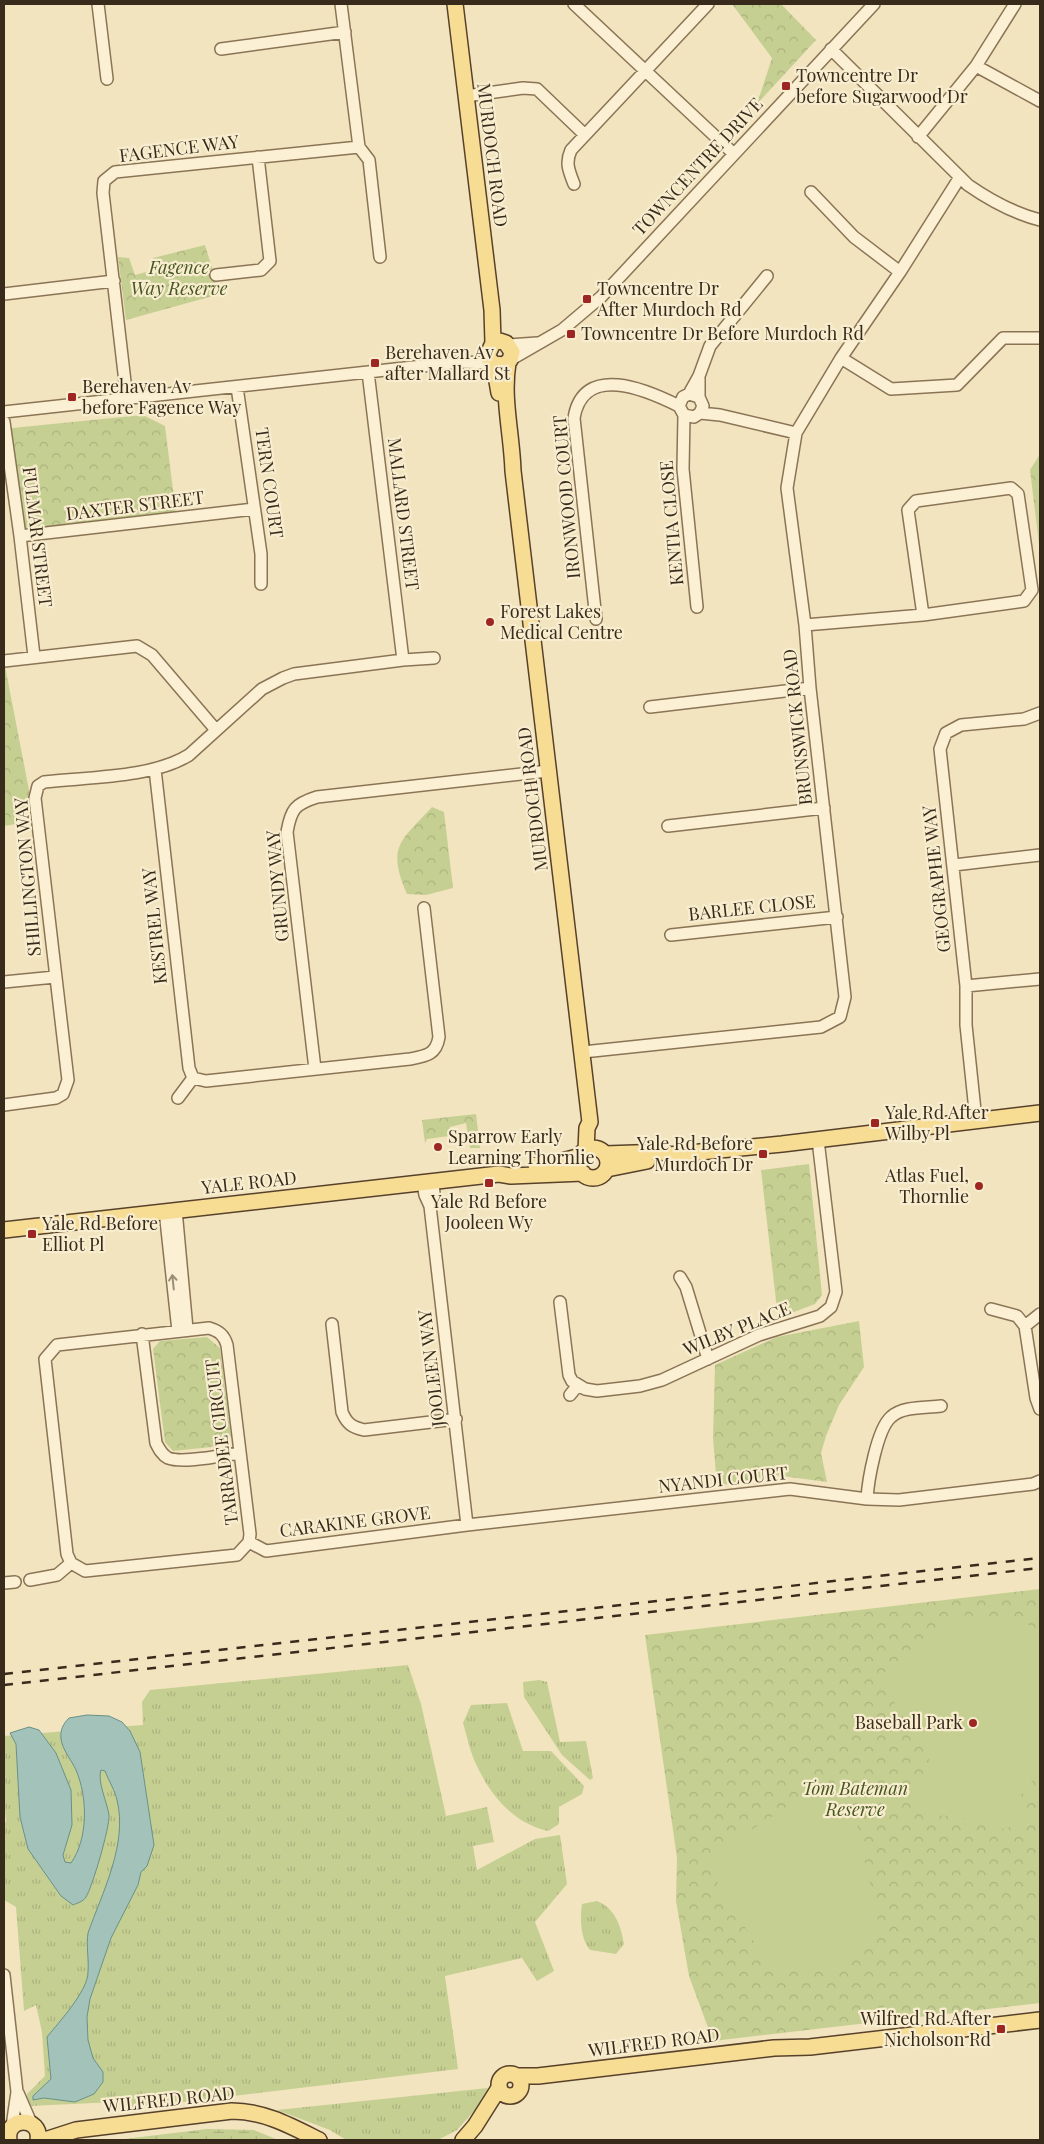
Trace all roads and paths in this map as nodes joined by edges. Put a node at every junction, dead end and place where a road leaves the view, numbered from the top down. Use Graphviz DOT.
graph roads {
  1 [pos="98,4"];
  2 [pos="342,4"];
  3 [pos="455,4"];
  4 [pos="574,4"];
  5 [pos="708,4"];
  6 [pos="874,4"];
  7 [pos="1015,4"];
  8 [pos="345,32"];
  9 [pos="221,49"];
  10 [pos="830,49"];
  11 [pos="976,66"];
  12 [pos="646,71"];
  13 [pos="107,79"];
  14 [pos="466,96"];
  15 [pos="1040,100"];
  16 [pos="585,136"];
  17 [pos="918,137"];
  18 [pos="359,147"];
  19 [pos="734,154"];
  20 [pos="258,157"];
  21 [pos="964,181"];
  22 [pos="574,184"];
  23 [pos="811,192"];
  24 [pos="1040,220"];
  25 [pos="380,257"];
  26 [pos="900,272"];
  27 [pos="216,275"];
  28 [pos="767,276"];
  29 [pos="114,281"];
  30 [pos="4,294"];
  31 [pos="1040,338"];
  32 [pos="500,354"];
  33 [pos="841,358"];
  34 [pos="368,372"];
  35 [pos="238,387"];
  36 [pos="127,398"];
  37 [pos="691,405"];
  38 [pos="4,412"];
  39 [pos="4,422"];
  40 [pos="796,433"];
  41 [pos="254,509"];
  42 [pos="20,536"];
  43 [pos="261,584"];
  44 [pos="697,607"];
  45 [pos="923,615"];
  46 [pos="596,619"];
  47 [pos="805,625"];
  48 [pos="34,656"];
  49 [pos="434,658"];
  50 [pos="403,660"];
  51 [pos="4,661"];
  52 [pos="810,688"];
  53 [pos="650,707"];
  54 [pos="1040,713"];
  55 [pos="216,730"];
  56 [pos="155,769"];
  57 [pos="548,771"];
  58 [pos="824,808"];
  59 [pos="668,826"];
  60 [pos="1040,855"];
  61 [pos="954,865"];
  62 [pos="424,908"];
  63 [pos="837,917"];
  64 [pos="671,935"];
  65 [pos="55,977"];
  66 [pos="1040,979"];
  67 [pos="4,982"];
  68 [pos="966,986"];
  69 [pos="583,1052"];
  70 [pos="315,1069"];
  71 [pos="194,1078"];
  72 [pos="178,1098"];
  73 [pos="4,1105"];
  74 [pos="1037,1114"];
  75 [pos="976,1120"];
  76 [pos="818,1140"];
  77 [pos="593,1152"];
  78 [pos="669,1155"];
  79 [pos="606,1169"];
  80 [pos="583,1173"];
  81 [pos="499,1174"];
  82 [pos="428,1183"];
  83 [pos="170,1211"];
  84 [pos="4,1230"];
  85 [pos="680,1277"];
  86 [pos="560,1302"];
  87 [pos="991,1309"];
  88 [pos="1040,1314"];
  89 [pos="332,1324"];
  90 [pos="1025,1326"];
  91 [pos="182,1330"];
  92 [pos="142,1334"];
  93 [pos="708,1359"];
  94 [pos="578,1385"];
  95 [pos="570,1396"];
  96 [pos="941,1406"];
  97 [pos="1040,1409"];
  98 [pos="456,1419"];
  99 [pos="240,1453"];
  100 [pos="1040,1481"];
  101 [pos="868,1499"];
  102 [pos="467,1525"];
  103 [pos="249,1542"];
  104 [pos="71,1563"];
  105 [pos="30,1580"];
  106 [pos="4,1975"];
  107 [pos="1040,2010"];
  108 [pos="1040,2020"];
  109 [pos="774,2048"];
  110 [pos="17,2092"];
  111 [pos="34,2130"];
  112 [pos="76,2130"];
  113 [pos="9,2132"];
  114 [pos="45,2140"];
  115 [pos="320,2140"];
  116 [pos="463,2140"];
  1 -- 13 [label="street"];
  2 -- 8 [label="street"];
  3 -- 14 [label="main road, MURDOCH ROAD"];
  4 -- 12 [label="street"];
  5 -- 12 [label="street"];
  6 -- 10 [label="street, TOWNCENTRE DRIVE"];
  7 -- 11 [label="street"];
  8 -- 9 [label="street"];
  8 -- 18 [label="street"];
  10 -- 17 [label="street"];
  10 -- 19 [label="street, TOWNCENTRE DRIVE"];
  11 -- 15 [label="street"];
  11 -- 17 [label="street"];
  12 -- 16 [label="street"];
  12 -- 19 [label="street"];
  14 -- 16 [label="street"];
  14 -- 32 [label="main road, MURDOCH ROAD"];
  16 -- 22 [label="street"];
  17 -- 21 [label="street"];
  18 -- 20 [label="street, FAGENCE WAY"];
  18 -- 25 [label="street"];
  19 -- 32 [label="street, TOWNCENTRE DRIVE"];
  20 -- 27 [label="street"];
  20 -- 29 [label="street, FAGENCE WAY"];
  21 -- 24 [label="street"];
  21 -- 26 [label="street, BRUNSWICK ROAD"];
  23 -- 26 [label="street"];
  26 -- 33 [label="street, BRUNSWICK ROAD"];
  28 -- 37 [label="street, KENTIA CLOSE"];
  29 -- 30 [label="street"];
  29 -- 36 [label="street, FAGENCE WAY"];
  31 -- 33 [label="street"];
  32 -- 34 [label="street, TOWNCENTRE DRIVE"];
  32 -- 57 [label="main road, MURDOCH ROAD"];
  33 -- 40 [label="street, BRUNSWICK ROAD"];
  34 -- 35 [label="street, TOWNCENTRE DRIVE"];
  34 -- 50 [label="street, MALLARD STREET"];
  35 -- 36 [label="street, TOWNCENTRE DRIVE"];
  35 -- 41 [label="street, TERN COURT"];
  36 -- 38 [label="street, TOWNCENTRE DRIVE"];
  37 -- 40 [label="street, IRONWOOD COURT"];
  37 -- 44 [label="street, KENTIA CLOSE"];
  37 -- 46 [label="street, IRONWOOD COURT"];
  39 -- 42 [label="street, FULMAR STREET"];
  40 -- 47 [label="street, BRUNSWICK ROAD"];
  41 -- 42 [label="street, DAXTER STREET"];
  41 -- 43 [label="street, TERN COURT"];
  42 -- 48 [label="street, FULMAR STREET"];
  45 -- 45 [label="street"];
  45 -- 47 [label="street"];
  47 -- 52 [label="street, BRUNSWICK ROAD"];
  48 -- 51 [label="street"];
  48 -- 55 [label="street"];
  49 -- 50 [label="street, SHILLINGTON WAY"];
  50 -- 55 [label="street, SHILLINGTON WAY"];
  52 -- 53 [label="street"];
  52 -- 58 [label="street, BRUNSWICK ROAD"];
  54 -- 61 [label="street, GEOGRAPHE WAY"];
  55 -- 56 [label="street, SHILLINGTON WAY"];
  56 -- 65 [label="street, SHILLINGTON WAY"];
  56 -- 71 [label="street, KESTREL WAY"];
  57 -- 69 [label="main road, MURDOCH ROAD"];
  57 -- 70 [label="street, GRUNDY WAY"];
  58 -- 59 [label="street"];
  58 -- 63 [label="street, BRUNSWICK ROAD"];
  60 -- 61 [label="street"];
  61 -- 68 [label="street, GEOGRAPHE WAY"];
  62 -- 70 [label="street"];
  63 -- 64 [label="street, BARLEE CLOSE"];
  63 -- 69 [label="street, BRUNSWICK ROAD"];
  65 -- 67 [label="street"];
  65 -- 73 [label="street, SHILLINGTON WAY"];
  66 -- 68 [label="street"];
  68 -- 75 [label="street, GEOGRAPHE WAY"];
  69 -- 77 [label="main road, MURDOCH ROAD"];
  70 -- 71 [label="street"];
  71 -- 72 [label="street"];
  74 -- 75 [label="main road, YALE ROAD"];
  75 -- 76 [label="main road, YALE ROAD"];
  76 -- 78 [label="main road, YALE ROAD"];
  76 -- 93 [label="street, WILBY PLACE"];
  77 -- 78 [label="main road, YALE ROAD"];
  77 -- 79 [label="main road"];
  77 -- 80 [label="main road"];
  77 -- 81 [label="main road, YALE ROAD"];
  78 -- 79 [label="main road, YALE ROAD"];
  79 -- 80 [label="main road"];
  80 -- 81 [label="main road, YALE ROAD"];
  81 -- 82 [label="main road, YALE ROAD"];
  82 -- 83 [label="main road, YALE ROAD"];
  82 -- 98 [label="street, JOOLEEN WAY"];
  83 -- 84 [label="main road, YALE ROAD"];
  83 -- 91 [label="street"];
  85 -- 93 [label="street"];
  86 -- 94 [label="street"];
  87 -- 90 [label="street"];
  88 -- 90 [label="street"];
  89 -- 98 [label="street"];
  90 -- 97 [label="street"];
  91 -- 92 [label="street, TARRADEE CIRCUIT"];
  91 -- 99 [label="street, TARRADEE CIRCUIT"];
  92 -- 99 [label="street"];
  92 -- 104 [label="street, TARRADEE CIRCUIT"];
  93 -- 94 [label="street, WILBY PLACE"];
  94 -- 95 [label="street"];
  96 -- 101 [label="street"];
  98 -- 102 [label="street, JOOLEEN WAY"];
  99 -- 103 [label="street, TARRADEE CIRCUIT"];
  100 -- 101 [label="street, NYANDI COURT"];
  101 -- 102 [label="street, NYANDI COURT"];
  102 -- 103 [label="street, CARAKINE GROVE"];
  103 -- 104 [label="street, TARRADEE CIRCUIT"];
  104 -- 105 [label="street"];
  106 -- 110 [label="street"];
  107 -- 109 [label="main road, WILFRED ROAD"];
  108 -- 109 [label="main road, WILFRED ROAD"];
  109 -- 116 [label="main road, WILFRED ROAD"];
  110 -- 111 [label="street"];
  110 -- 113 [label="street"];
  111 -- 112 [label="main road, WILFRED ROAD"];
  111 -- 113 [label="main road, WILFRED ROAD"];
  112 -- 114 [label="main road, WILFRED ROAD"];
  112 -- 115 [label="main road, WILFRED ROAD"];
}
